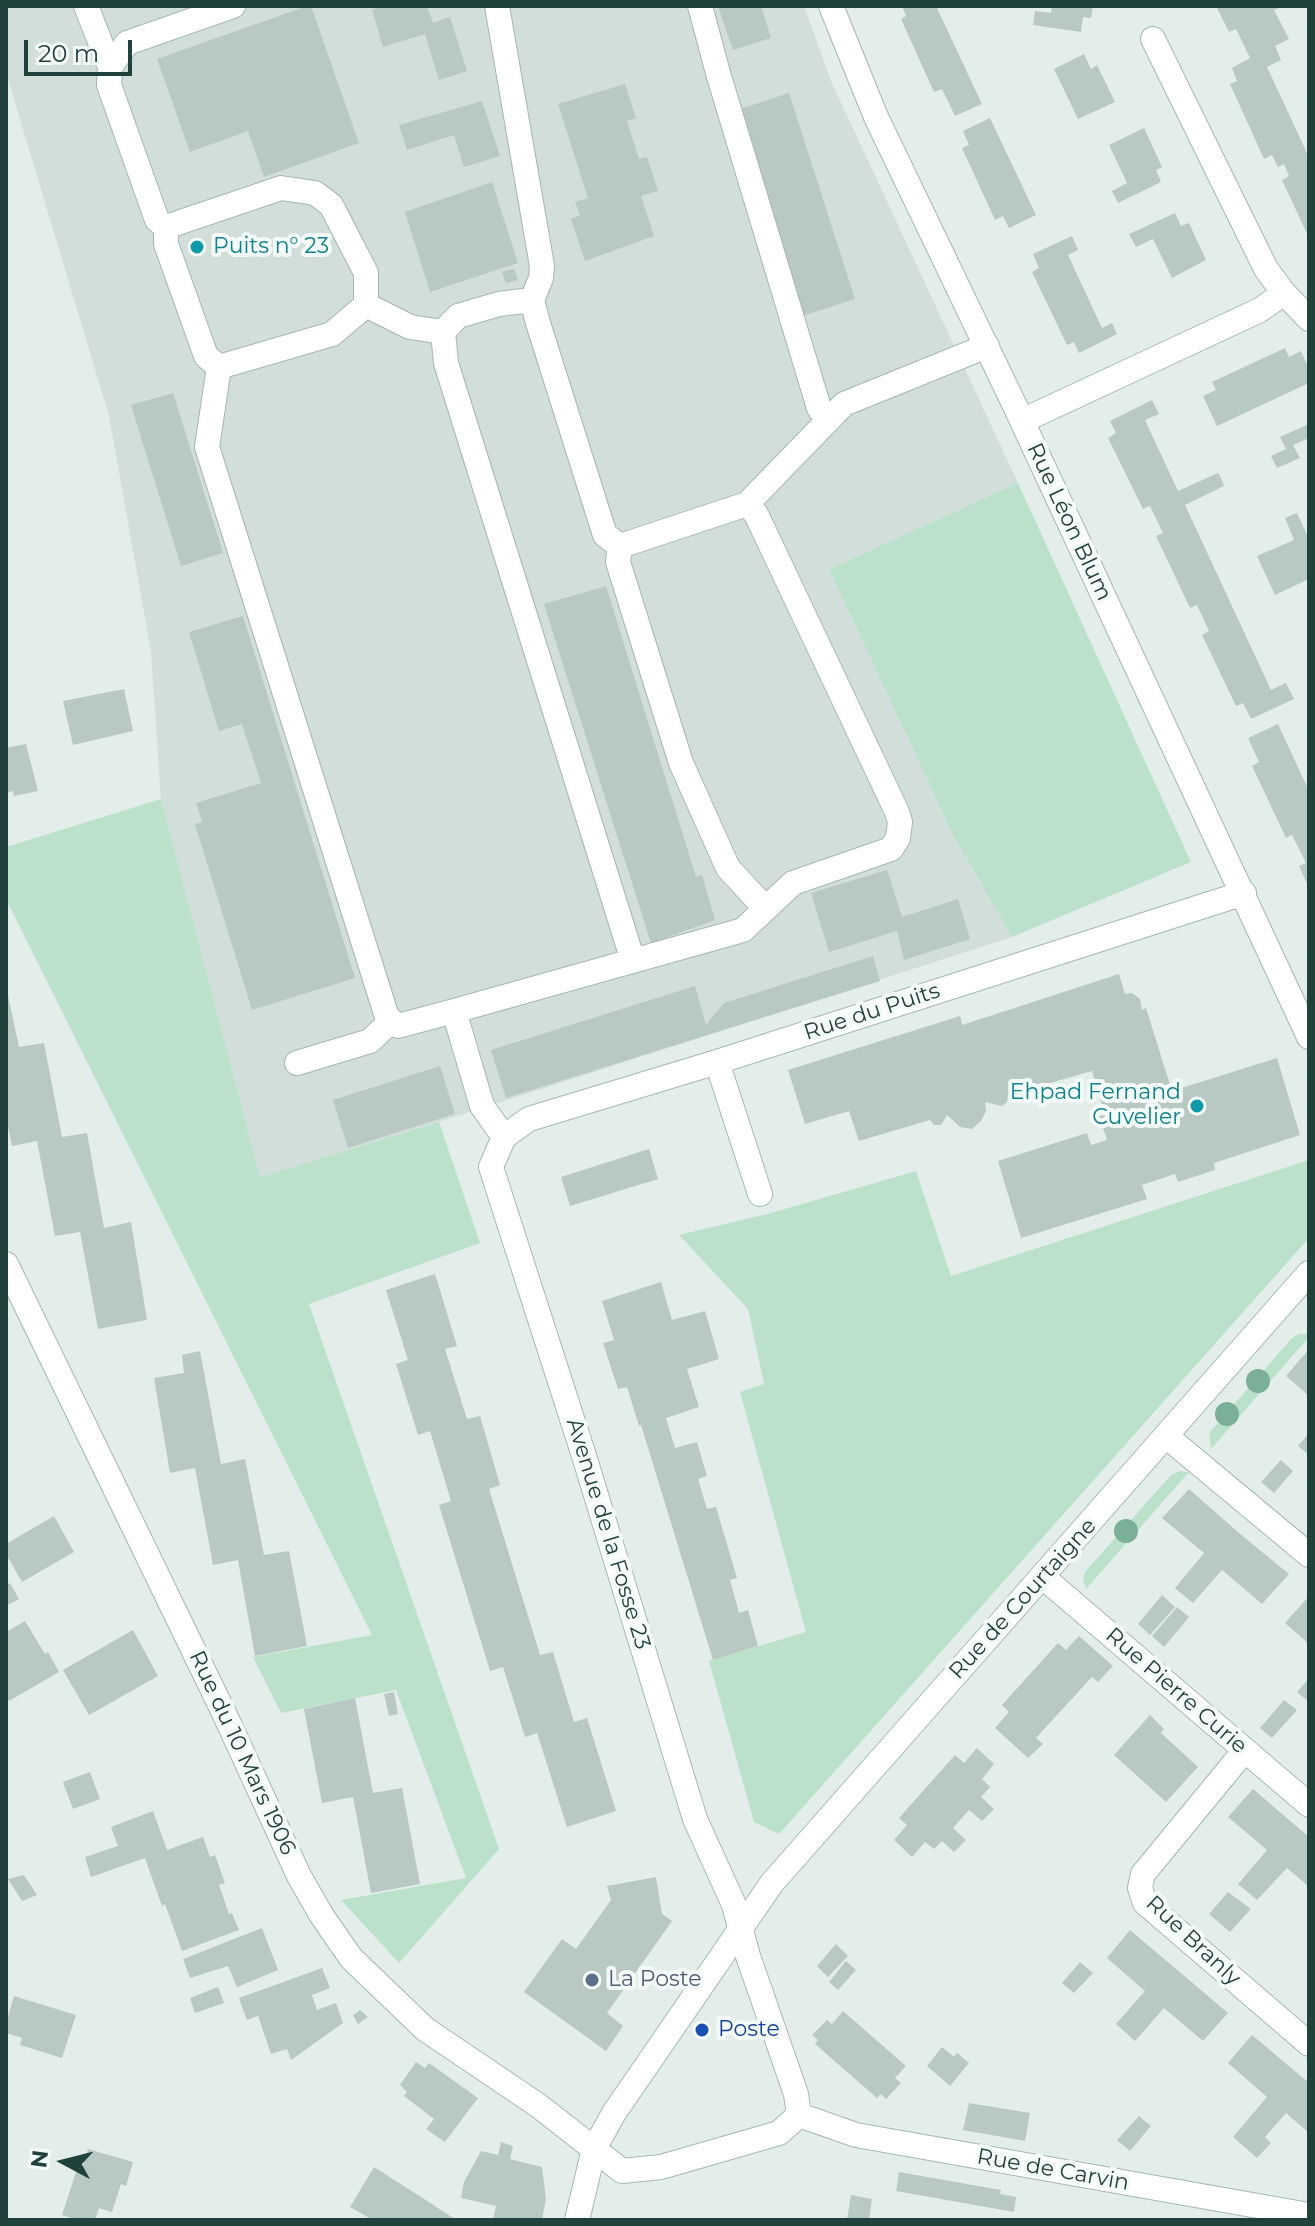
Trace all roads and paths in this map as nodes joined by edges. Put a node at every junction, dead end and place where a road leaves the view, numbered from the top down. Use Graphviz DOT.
graph roads {
  1 [pos="86,6"];
  2 [pos="233,6"];
  3 [pos="497,6"];
  4 [pos="700,6"];
  5 [pos="831,6"];
  6 [pos="1153,39"];
  7 [pos="110,67"];
  8 [pos="166,227"];
  9 [pos="1284,293"];
  10 [pos="532,300"];
  11 [pos="366,305"];
  12 [pos="1309,319"];
  13 [pos="443,332"];
  14 [pos="987,346"];
  15 [pos="219,367"];
  16 [pos="827,419"];
  17 [pos="1022,421"];
  18 [pos="747,504"];
  19 [pos="620,546"];
  20 [pos="1244,893"];
  21 [pos="765,908"];
  22 [pos="633,961"];
  23 [pos="454,1011"];
  24 [pos="391,1021"];
  25 [pos="1309,1037"];
  26 [pos="717,1062"];
  27 [pos="297,1063"];
  28 [pos="504,1137"];
  29 [pos="760,1194"];
  30 [pos="6,1264"];
  31 [pos="1304,1290"];
  32 [pos="1166,1436"];
  33 [pos="1309,1555"];
  34 [pos="1043,1577"];
  35 [pos="1245,1750"];
  36 [pos="1309,1805"];
  37 [pos="742,1929"];
  38 [pos="1309,2044"];
  39 [pos="799,2115"];
  40 [pos="594,2149"];
  41 [pos="1309,2215"];
  42 [pos="577,2220"];
  1 -- 7 [label="street"];
  2 -- 7 [label="street"];
  3 -- 10 [label="street"];
  4 -- 16 [label="street"];
  5 -- 14 [label="street, Rue Léon Blum"];
  6 -- 9 [label="street"];
  7 -- 8 [label="street"];
  8 -- 11 [label="street"];
  8 -- 15 [label="street"];
  9 -- 12 [label="street"];
  9 -- 17 [label="street"];
  10 -- 13 [label="street"];
  10 -- 19 [label="street"];
  11 -- 13 [label="street"];
  11 -- 15 [label="street"];
  13 -- 22 [label="street"];
  14 -- 16 [label="street"];
  14 -- 17 [label="street, Rue Léon Blum"];
  15 -- 24 [label="street"];
  16 -- 18 [label="street"];
  17 -- 20 [label="street, Rue Léon Blum"];
  18 -- 19 [label="street"];
  18 -- 21 [label="street"];
  19 -- 21 [label="street"];
  20 -- 25 [label="street, Rue Léon Blum"];
  20 -- 26 [label="street, Rue du Puits"];
  21 -- 22 [label="street"];
  22 -- 23 [label="street"];
  23 -- 24 [label="street"];
  23 -- 28 [label="street"];
  24 -- 27 [label="street"];
  26 -- 28 [label="street, Rue du Puits"];
  26 -- 29 [label="street"];
  28 -- 37 [label="street, Avenue de la Fosse 23"];
  30 -- 40 [label="street, Rue du 10 Mars 1906"];
  31 -- 32 [label="street, Rue de Courtaigne"];
  32 -- 33 [label="street"];
  32 -- 34 [label="street, Rue de Courtaigne"];
  34 -- 35 [label="street, Rue Pierre Curie"];
  34 -- 37 [label="street, Rue de Courtaigne"];
  35 -- 36 [label="street, Rue Pierre Curie"];
  35 -- 38 [label="street, Rue Branly"];
  37 -- 39 [label="street"];
  37 -- 40 [label="street, Rue de Courtaigne"];
  39 -- 40 [label="street"];
  39 -- 41 [label="street, Rue de Carvin"];
  40 -- 42 [label="street, Rue de Courtaigne"];
}
